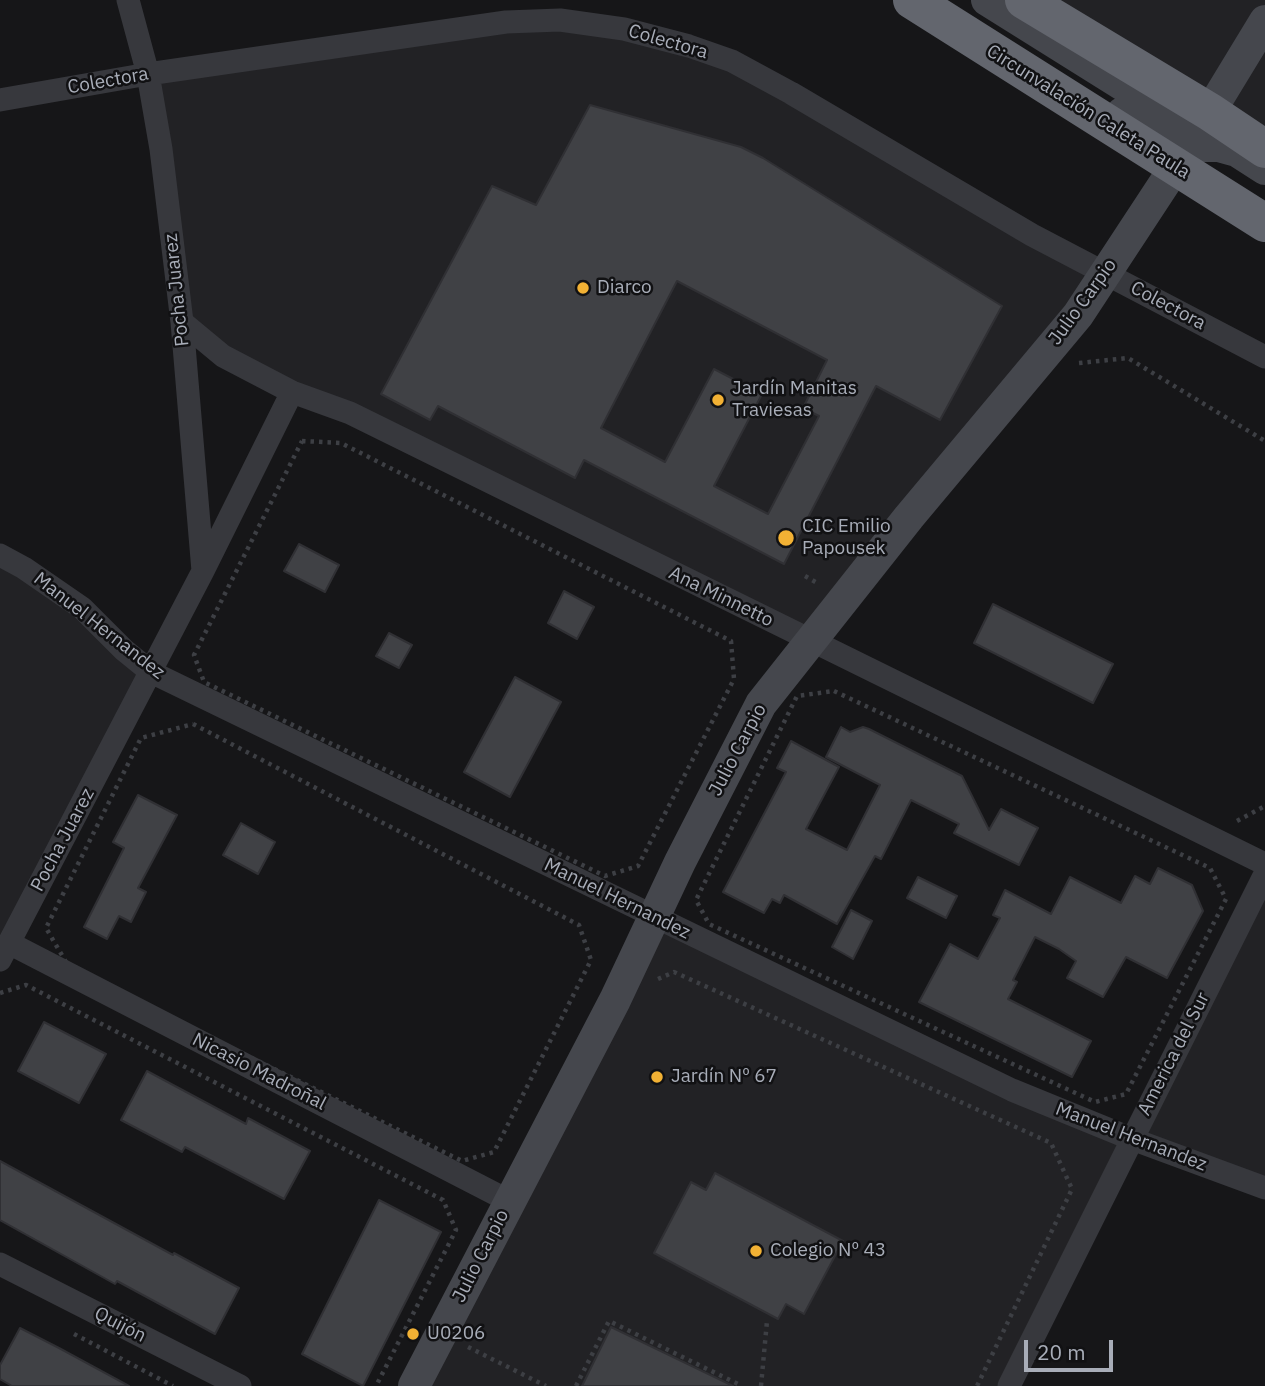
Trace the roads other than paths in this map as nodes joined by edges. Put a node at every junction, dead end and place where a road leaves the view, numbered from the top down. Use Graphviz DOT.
graph roads {
  1 [pos="912,0"];
  2 [pos="987,0"];
  3 [pos="1024,0"];
  4 [pos="130,4"];
  5 [pos="1265,20"];
  6 [pos="148,74"];
  7 [pos="0,100"];
  8 [pos="1192,138"];
  9 [pos="1265,149"];
  10 [pos="1265,169"];
  11 [pos="1265,223"];
  12 [pos="1105,273"];
  13 [pos="182,322"];
  14 [pos="1265,357"];
  15 [pos="292,392"];
  16 [pos="0,555"];
  17 [pos="203,572"];
  18 [pos="811,642"];
  19 [pos="151,672"];
  20 [pos="1265,864"];
  21 [pos="1265,874"];
  22 [pos="654,918"];
  23 [pos="4,951"];
  24 [pos="1132,1139"];
  25 [pos="1265,1188"];
  26 [pos="509,1202"];
  27 [pos="0,1264"];
  28 [pos="240,1386"];
  29 [pos="414,1386"];
  30 [pos="1009,1386"];
  1 -- 8 [label="highway, Circunvalación Caleta Paula"];
  2 -- 8 [label="street"];
  3 -- 8 [label="highway, Circunvalación Caleta Paula"];
  4 -- 6 [label="street, Pocha Juarez"];
  5 -- 8 [label="street, Julio Carpio"];
  6 -- 7 [label="street, Colectora"];
  6 -- 12 [label="street, Colectora"];
  6 -- 13 [label="street, Pocha Juarez"];
  8 -- 9 [label="highway, Circunvalación Caleta Paula"];
  8 -- 10 [label="street"];
  8 -- 11 [label="highway, Circunvalación Caleta Paula"];
  8 -- 12 [label="street, Julio Carpio"];
  12 -- 14 [label="street, Colectora"];
  12 -- 18 [label="street, Julio Carpio"];
  13 -- 15 [label="street, Ana Minnetto"];
  13 -- 17 [label="street, Pocha Juarez"];
  15 -- 17 [label="street, Pocha Juarez"];
  15 -- 18 [label="street, Ana Minnetto"];
  16 -- 19 [label="street, Manuel Hernandez"];
  17 -- 19 [label="street, Pocha Juarez"];
  18 -- 20 [label="street, Ana Minnetto"];
  18 -- 22 [label="street, Julio Carpio"];
  19 -- 22 [label="street, Manuel Hernandez"];
  19 -- 23 [label="street, Pocha Juarez"];
  21 -- 24 [label="street, America del Sur"];
  22 -- 24 [label="street, Manuel Hernandez"];
  22 -- 26 [label="street, Julio Carpio"];
  23 -- 26 [label="street, Nicasio Madroñal"];
  24 -- 25 [label="street, Manuel Hernandez"];
  24 -- 30 [label="street, America del Sur"];
  26 -- 29 [label="street, Julio Carpio"];
  27 -- 28 [label="street, Quijón"];
}
